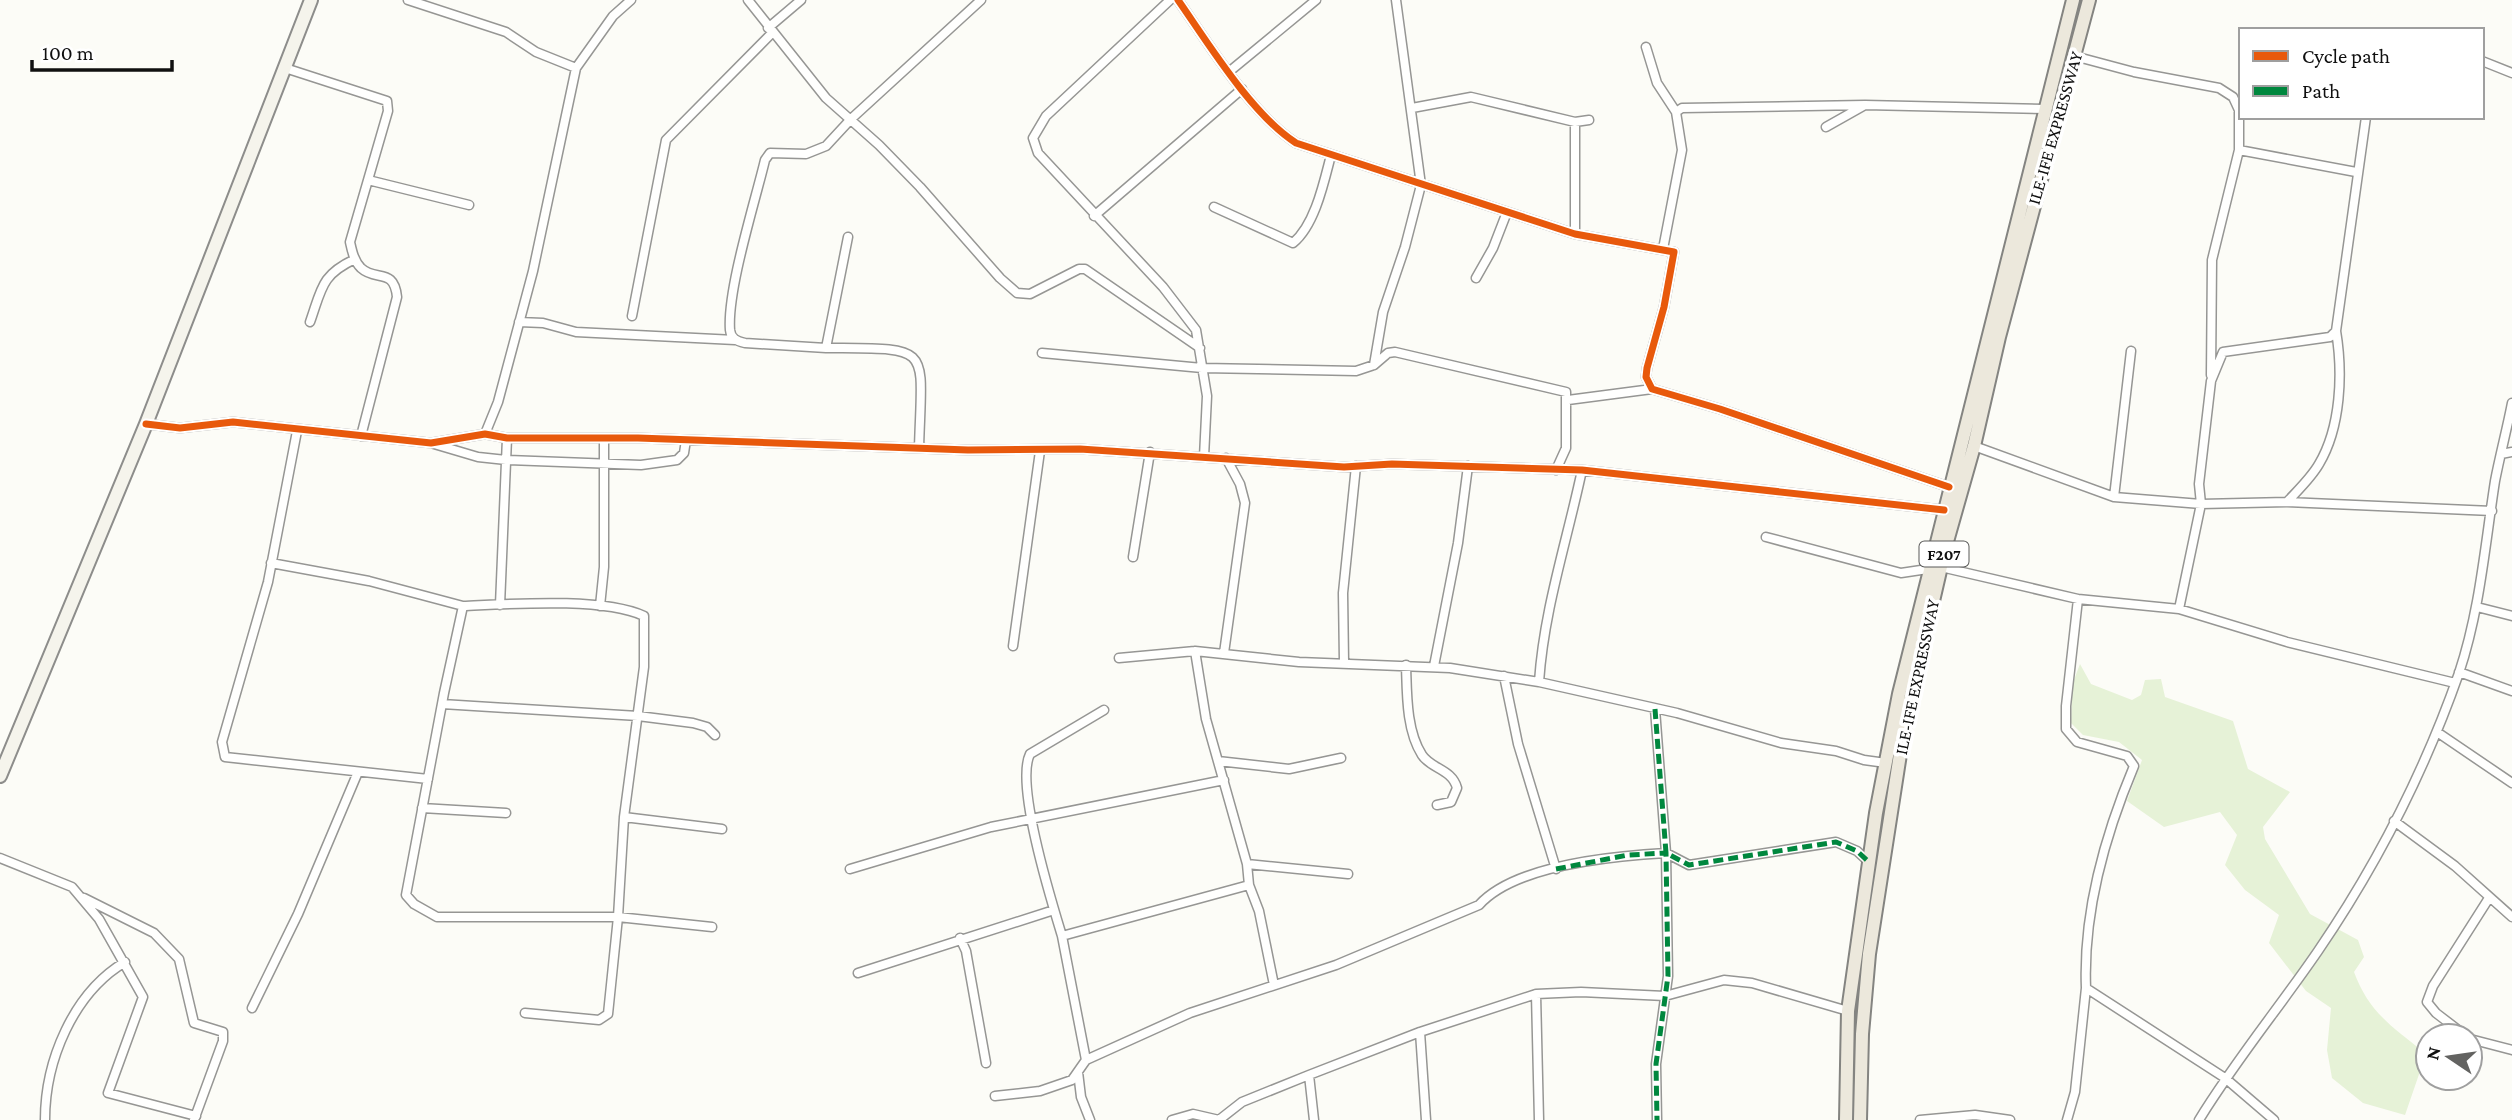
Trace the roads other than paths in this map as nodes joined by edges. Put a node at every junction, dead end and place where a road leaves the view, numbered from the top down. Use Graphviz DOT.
graph roads {
  1 [pos="312,0"];
  2 [pos="408,0"];
  3 [pos="631,0"];
  4 [pos="748,0"];
  5 [pos="801,0"];
  6 [pos="981,0"];
  7 [pos="1170,0"];
  8 [pos="1178,0"];
  9 [pos="1316,0"];
  10 [pos="1396,0"];
  11 [pos="2073,0"];
  12 [pos="2089,0"];
  13 [pos="770,31"];
  14 [pos="2063,36"];
  15 [pos="2080,40"];
  16 [pos="1646,47"];
  17 [pos="2074,56"];
  18 [pos="2484,62"];
  19 [pos="285,68"];
  20 [pos="576,68"];
  21 [pos="1230,71"];
  22 [pos="2512,73"];
  23 [pos="1242,89"];
  24 [pos="1865,105"];
  25 [pos="1412,108"];
  26 [pos="2045,109"];
  27 [pos="1676,113"];
  28 [pos="851,119"];
  29 [pos="2366,119"];
  30 [pos="1589,120"];
  31 [pos="1575,122"];
  32 [pos="1826,127"];
  33 [pos="2239,150"];
  34 [pos="1331,155"];
  35 [pos="2356,172"];
  36 [pos="368,180"];
  37 [pos="1421,185"];
  38 [pos="469,205"];
  39 [pos="1214,207"];
  40 [pos="1507,212"];
  41 [pos="1094,216"];
  42 [pos="1575,234"];
  43 [pos="848,237"];
  44 [pos="1663,249"];
  45 [pos="355,259"];
  46 [pos="1476,278"];
  47 [pos="632,316"];
  48 [pos="310,322"];
  49 [pos="519,322"];
  50 [pos="2336,331"];
  51 [pos="735,340"];
  52 [pos="826,348"];
  53 [pos="1200,348"];
  54 [pos="2131,351"];
  55 [pos="1042,353"];
  56 [pos="1374,365"];
  57 [pos="1202,368"];
  58 [pos="2211,381"];
  59 [pos="1652,389"];
  60 [pos="1568,400"];
  61 [pos="2512,403"];
  62 [pos="146,425"];
  63 [pos="297,431"];
  64 [pos="485,434"];
  65 [pos="361,436"];
  66 [pos="507,438"];
  67 [pos="604,438"];
  68 [pos="686,440"];
  69 [pos="432,443"];
  70 [pos="1974,446"];
  71 [pos="919,448"];
  72 [pos="1040,451"];
  73 [pos="1150,452"];
  74 [pos="2512,452"];
  75 [pos="2501,454"];
  76 [pos="1204,457"];
  77 [pos="1226,458"];
  78 [pos="506,460"];
  79 [pos="604,463"];
  80 [pos="1356,466"];
  81 [pos="1468,466"];
  82 [pos="1556,470"];
  83 [pos="1582,470"];
  84 [pos="1949,487"];
  85 [pos="2114,497"];
  86 [pos="2287,502"];
  87 [pos="2202,504"];
  88 [pos="1944,510"];
  89 [pos="2492,511"];
  90 [pos="1766,537"];
  91 [pos="1133,557"];
  92 [pos="271,563"];
  93 [pos="1937,568"];
  94 [pos="2078,599"];
  95 [pos="500,605"];
  96 [pos="463,606"];
  97 [pos="600,606"];
  98 [pos="2477,607"];
  99 [pos="2179,610"];
  100 [pos="2512,616"];
  101 [pos="1013,646"];
  102 [pos="1195,652"];
  103 [pos="1224,653"];
  104 [pos="1119,658"];
  105 [pos="1344,662"];
  106 [pos="1406,665"];
  107 [pos="1434,666"];
  108 [pos="2459,672"];
  109 [pos="1503,676"];
  110 [pos="1539,682"];
  111 [pos="2455,683"];
  112 [pos="2512,691"];
  113 [pos="442,704"];
  114 [pos="1654,709"];
  115 [pos="1104,710"];
  116 [pos="638,716"];
  117 [pos="2437,732"];
  118 [pos="715,735"];
  119 [pos="1341,758"];
  120 [pos="1218,761"];
  121 [pos="1886,763"];
  122 [pos="358,772"];
  123 [pos="0,776"];
  124 [pos="428,779"];
  125 [pos="1224,780"];
  126 [pos="2512,783"];
  127 [pos="1437,806"];
  128 [pos="422,808"];
  129 [pos="506,813"];
  130 [pos="624,817"];
  131 [pos="1032,817"];
  132 [pos="2394,821"];
  133 [pos="722,828"];
  134 [pos="1880,831"];
  135 [pos="1665,853"];
  136 [pos="0,859"];
  137 [pos="1870,863"];
  138 [pos="1247,864"];
  139 [pos="850,869"];
  140 [pos="1556,869"];
  141 [pos="1348,874"];
  142 [pos="1249,885"];
  143 [pos="78,895"];
  144 [pos="2489,898"];
  145 [pos="1054,910"];
  146 [pos="2512,917"];
  147 [pos="618,918"];
  148 [pos="712,927"];
  149 [pos="1062,936"];
  150 [pos="960,938"];
  151 [pos="125,962"];
  152 [pos="858,973"];
  153 [pos="1273,985"];
  154 [pos="2086,988"];
  155 [pos="1536,995"];
  156 [pos="1665,996"];
  157 [pos="251,1008"];
  158 [pos="1848,1011"];
  159 [pos="525,1013"];
  160 [pos="2448,1022"];
  161 [pos="1420,1032"];
  162 [pos="2484,1042"];
  163 [pos="2512,1050"];
  164 [pos="1086,1060"];
  165 [pos="986,1063"];
  166 [pos="1078,1072"];
  167 [pos="1309,1075"];
  168 [pos="2225,1078"];
  169 [pos="995,1096"];
  170 [pos="195,1118"];
  171 [pos="45,1120"];
  172 [pos="1090,1120"];
  173 [pos="1172,1120"];
  174 [pos="1219,1120"];
  175 [pos="1314,1120"];
  176 [pos="1426,1120"];
  177 [pos="1539,1120"];
  178 [pos="1657,1120"];
  179 [pos="1846,1120"];
  180 [pos="1860,1120"];
  181 [pos="1920,1120"];
  182 [pos="2010,1120"];
  183 [pos="2067,1120"];
  184 [pos="2199,1120"];
  185 [pos="2274,1120"];
  1 -- 19 [label="main road"];
  2 -- 20 [label="street"];
  3 -- 20 [label="street"];
  4 -- 13 [label="street"];
  5 -- 13 [label="street"];
  6 -- 28 [label="street"];
  7 -- 41 [label="street"];
  8 -- 21 [label="street"];
  9 -- 21 [label="street"];
  10 -- 25 [label="street"];
  11 -- 14 [label="main road, ILE-IFE EXPRESSWAY / F207"];
  12 -- 15 [label="main road, ILE-IFE EXPRESSWAY / F207"];
  13 -- 28 [label="street"];
  13 -- 47 [label="street"];
  14 -- 15 [label="main road"];
  14 -- 26 [label="main road, ILE-IFE EXPRESSWAY / F207"];
  15 -- 17 [label="main road, ILE-IFE EXPRESSWAY / F207"];
  16 -- 27 [label="street"];
  17 -- 33 [label="street"];
  17 -- 70 [label="main road, ILE-IFE EXPRESSWAY / F207"];
  18 -- 22 [label="street"];
  19 -- 36 [label="street"];
  19 -- 62 [label="main road"];
  20 -- 49 [label="street"];
  21 -- 23 [label="street"];
  23 -- 34 [label="street"];
  23 -- 41 [label="street"];
  24 -- 26 [label="street"];
  24 -- 27 [label="street"];
  24 -- 32 [label="street"];
  25 -- 31 [label="street"];
  25 -- 37 [label="street"];
  26 -- 84 [label="main road, ILE-IFE EXPRESSWAY / F207"];
  27 -- 44 [label="street"];
  28 -- 51 [label="street"];
  28 -- 53 [label="street"];
  29 -- 35 [label="street"];
  30 -- 31 [label="street"];
  31 -- 42 [label="street"];
  33 -- 35 [label="street"];
  33 -- 58 [label="street"];
  34 -- 37 [label="street"];
  34 -- 39 [label="street"];
  35 -- 50 [label="street"];
  36 -- 38 [label="street"];
  36 -- 45 [label="street"];
  37 -- 40 [label="street"];
  37 -- 56 [label="street"];
  40 -- 42 [label="street"];
  40 -- 46 [label="street"];
  41 -- 53 [label="street"];
  42 -- 44 [label="street"];
  43 -- 52 [label="street"];
  44 -- 59 [label="street"];
  45 -- 48 [label="street"];
  45 -- 65 [label="street"];
  49 -- 51 [label="street"];
  49 -- 64 [label="street"];
  50 -- 58 [label="street"];
  50 -- 86 [label="street"];
  51 -- 52 [label="street"];
  52 -- 71 [label="street"];
  53 -- 57 [label="street"];
  54 -- 85 [label="street"];
  55 -- 57 [label="street"];
  56 -- 57 [label="street"];
  56 -- 60 [label="street"];
  57 -- 76 [label="street"];
  58 -- 87 [label="street"];
  59 -- 60 [label="street"];
  59 -- 84 [label="street"];
  60 -- 82 [label="street"];
  61 -- 75 [label="street"];
  62 -- 63 [label="street"];
  62 -- 123 [label="main road"];
  63 -- 65 [label="street"];
  63 -- 92 [label="street"];
  64 -- 66 [label="street"];
  64 -- 69 [label="street"];
  65 -- 69 [label="street"];
  66 -- 67 [label="street"];
  66 -- 78 [label="street"];
  67 -- 68 [label="street"];
  67 -- 79 [label="street"];
  68 -- 71 [label="street"];
  68 -- 79 [label="street"];
  69 -- 78 [label="street"];
  70 -- 85 [label="street"];
  70 -- 93 [label="main road, ILE-IFE EXPRESSWAY / F207"];
  71 -- 72 [label="street"];
  72 -- 73 [label="street"];
  72 -- 101 [label="street"];
  73 -- 76 [label="street"];
  73 -- 91 [label="street"];
  74 -- 75 [label="street"];
  75 -- 89 [label="street"];
  76 -- 77 [label="street"];
  77 -- 80 [label="street"];
  77 -- 103 [label="street"];
  78 -- 79 [label="street"];
  78 -- 95 [label="street"];
  79 -- 97 [label="street"];
  80 -- 81 [label="street"];
  80 -- 105 [label="street"];
  81 -- 82 [label="street"];
  81 -- 107 [label="street"];
  82 -- 83 [label="street"];
  83 -- 88 [label="street"];
  83 -- 110 [label="street"];
  84 -- 88 [label="main road, ILE-IFE EXPRESSWAY / F207"];
  85 -- 87 [label="street"];
  86 -- 87 [label="street"];
  86 -- 89 [label="street"];
  87 -- 99 [label="street"];
  88 -- 93 [label="main road, ILE-IFE EXPRESSWAY / F207"];
  89 -- 98 [label="street"];
  90 -- 93 [label="street"];
  92 -- 96 [label="street"];
  92 -- 122 [label="street"];
  93 -- 94 [label="street"];
  93 -- 121 [label="main road, ILE-IFE EXPRESSWAY / F207"];
  93 -- 134 [label="main road, ILE-IFE EXPRESSWAY / F207"];
  94 -- 99 [label="street"];
  94 -- 154 [label="street"];
  95 -- 96 [label="street"];
  95 -- 97 [label="street"];
  96 -- 113 [label="street"];
  97 -- 116 [label="street"];
  98 -- 100 [label="street"];
  98 -- 108 [label="street"];
  99 -- 111 [label="street"];
  102 -- 103 [label="street"];
  102 -- 104 [label="street"];
  102 -- 120 [label="street"];
  103 -- 105 [label="street"];
  105 -- 106 [label="street"];
  106 -- 107 [label="street"];
  106 -- 127 [label="street"];
  107 -- 109 [label="street"];
  108 -- 111 [label="street"];
  108 -- 112 [label="street"];
  109 -- 110 [label="street"];
  109 -- 140 [label="street"];
  110 -- 114 [label="street"];
  111 -- 117 [label="street"];
  113 -- 116 [label="street"];
  113 -- 124 [label="street"];
  114 -- 121 [label="street"];
  114 -- 135 [label="street"];
  115 -- 131 [label="street"];
  116 -- 118 [label="street"];
  116 -- 130 [label="street"];
  117 -- 126 [label="street"];
  117 -- 132 [label="street"];
  119 -- 120 [label="street"];
  120 -- 125 [label="street"];
  121 -- 134 [label="main road, ILE-IFE EXPRESSWAY / F207"];
  122 -- 124 [label="street"];
  122 -- 157 [label="street"];
  124 -- 128 [label="street"];
  125 -- 131 [label="street"];
  125 -- 138 [label="street"];
  128 -- 129 [label="street"];
  128 -- 147 [label="street"];
  130 -- 133 [label="street"];
  130 -- 147 [label="street"];
  131 -- 139 [label="street"];
  131 -- 145 [label="street"];
  132 -- 144 [label="street"];
  132 -- 168 [label="street"];
  134 -- 137 [label="main road, ILE-IFE EXPRESSWAY / F207"];
  134 -- 180 [label="main road, ILE-IFE EXPRESSWAY / F207"];
  135 -- 137 [label="street"];
  135 -- 140 [label="street"];
  135 -- 156 [label="street"];
  136 -- 143 [label="street"];
  137 -- 158 [label="main road, ILE-IFE EXPRESSWAY / F207"];
  138 -- 141 [label="street"];
  138 -- 142 [label="street"];
  140 -- 153 [label="street"];
  142 -- 149 [label="street"];
  142 -- 153 [label="street"];
  143 -- 151 [label="street"];
  143 -- 170 [label="street"];
  144 -- 146 [label="street"];
  144 -- 160 [label="street"];
  145 -- 149 [label="street"];
  145 -- 150 [label="street"];
  147 -- 148 [label="street"];
  147 -- 159 [label="street"];
  149 -- 164 [label="street"];
  150 -- 152 [label="street"];
  150 -- 165 [label="street"];
  151 -- 170 [label="street"];
  151 -- 171 [label="street"];
  153 -- 164 [label="street"];
  154 -- 168 [label="street"];
  154 -- 183 [label="street"];
  155 -- 156 [label="street"];
  155 -- 161 [label="street"];
  155 -- 177 [label="street"];
  156 -- 158 [label="street"];
  156 -- 178 [label="street"];
  158 -- 179 [label="main road, ILE-IFE EXPRESSWAY / F207"];
  161 -- 167 [label="street"];
  161 -- 176 [label="street"];
  162 -- 163 [label="street"];
  164 -- 166 [label="street"];
  166 -- 169 [label="street"];
  166 -- 172 [label="street"];
  167 -- 174 [label="street"];
  167 -- 175 [label="street"];
  168 -- 184 [label="street"];
  168 -- 185 [label="street"];
  173 -- 174 [label="street"];
  181 -- 182 [label="street"];
}
